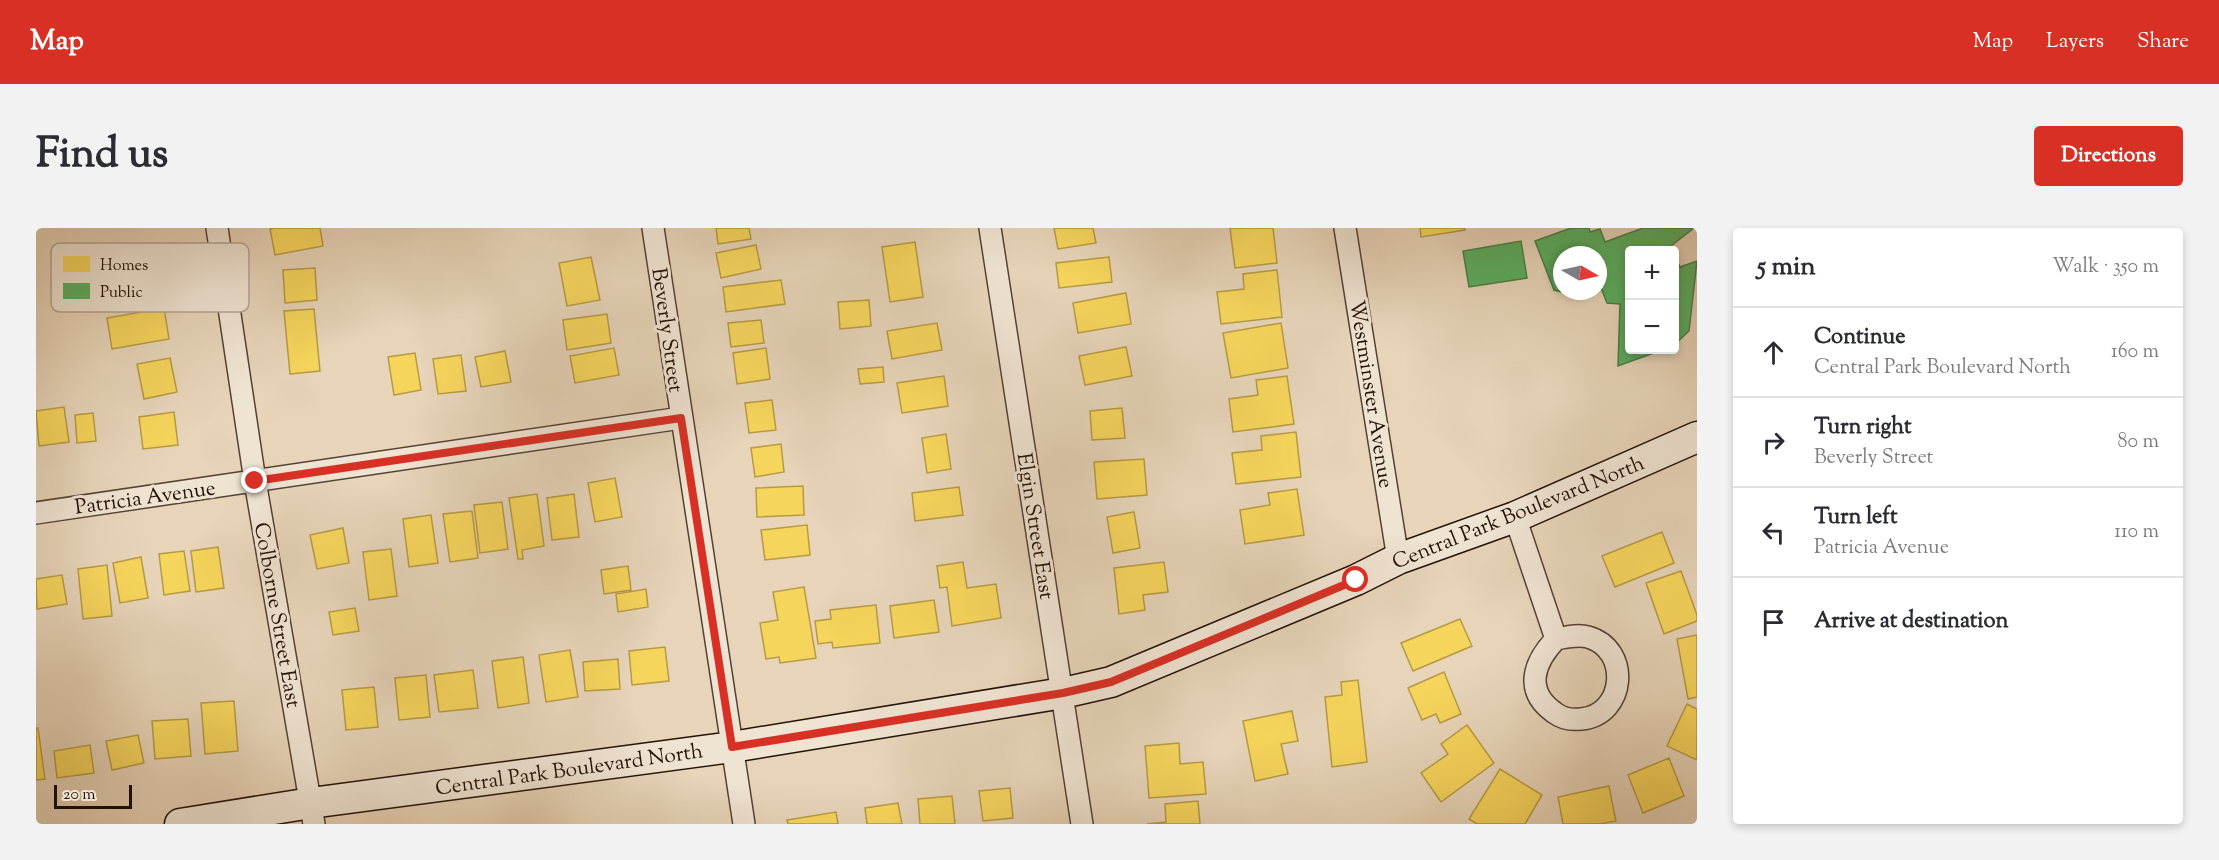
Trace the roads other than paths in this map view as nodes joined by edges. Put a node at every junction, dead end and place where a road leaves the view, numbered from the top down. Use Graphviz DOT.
graph roads {
  1 [pos="217,228"];
  2 [pos="653,228"];
  3 [pos="990,228"];
  4 [pos="1345,228"];
  5 [pos="219,243"];
  6 [pos="230,312"];
  7 [pos="681,418"];
  8 [pos="1697,437"];
  9 [pos="255,481"];
  10 [pos="36,513"];
  11 [pos="1515,517"];
  12 [pos="1398,559"];
  13 [pos="1556,639"];
  14 [pos="1063,693"];
  15 [pos="732,747"];
  16 [pos="313,814"];
  17 [pos="180,824"];
  18 [pos="744,824"];
  19 [pos="1082,824"];
  1 -- 5 [label="street, Colborne Street East"];
  2 -- 7 [label="street, Beverly Street"];
  3 -- 14 [label="street, Elgin Street East"];
  4 -- 12 [label="street, Westminster Avenue"];
  6 -- 9 [label="street, Colborne Street East"];
  7 -- 9 [label="street, Patricia Avenue"];
  7 -- 15 [label="street, Beverly Street"];
  8 -- 11 [label="street, Central Park Boulevard North"];
  9 -- 10 [label="street, Patricia Avenue"];
  9 -- 16 [label="street, Colborne Street East"];
  11 -- 12 [label="street, Central Park Boulevard North"];
  11 -- 13 [label="street"];
  12 -- 14 [label="street, Central Park Boulevard North"];
  13 -- 13 [label="street"];
  14 -- 15 [label="street, Central Park Boulevard North"];
  14 -- 19 [label="street, Elgin Street East"];
  15 -- 16 [label="street, Central Park Boulevard North"];
  15 -- 18 [label="street, Beverly Street"];
  16 -- 17 [label="street, Central Park Boulevard North"];
}
